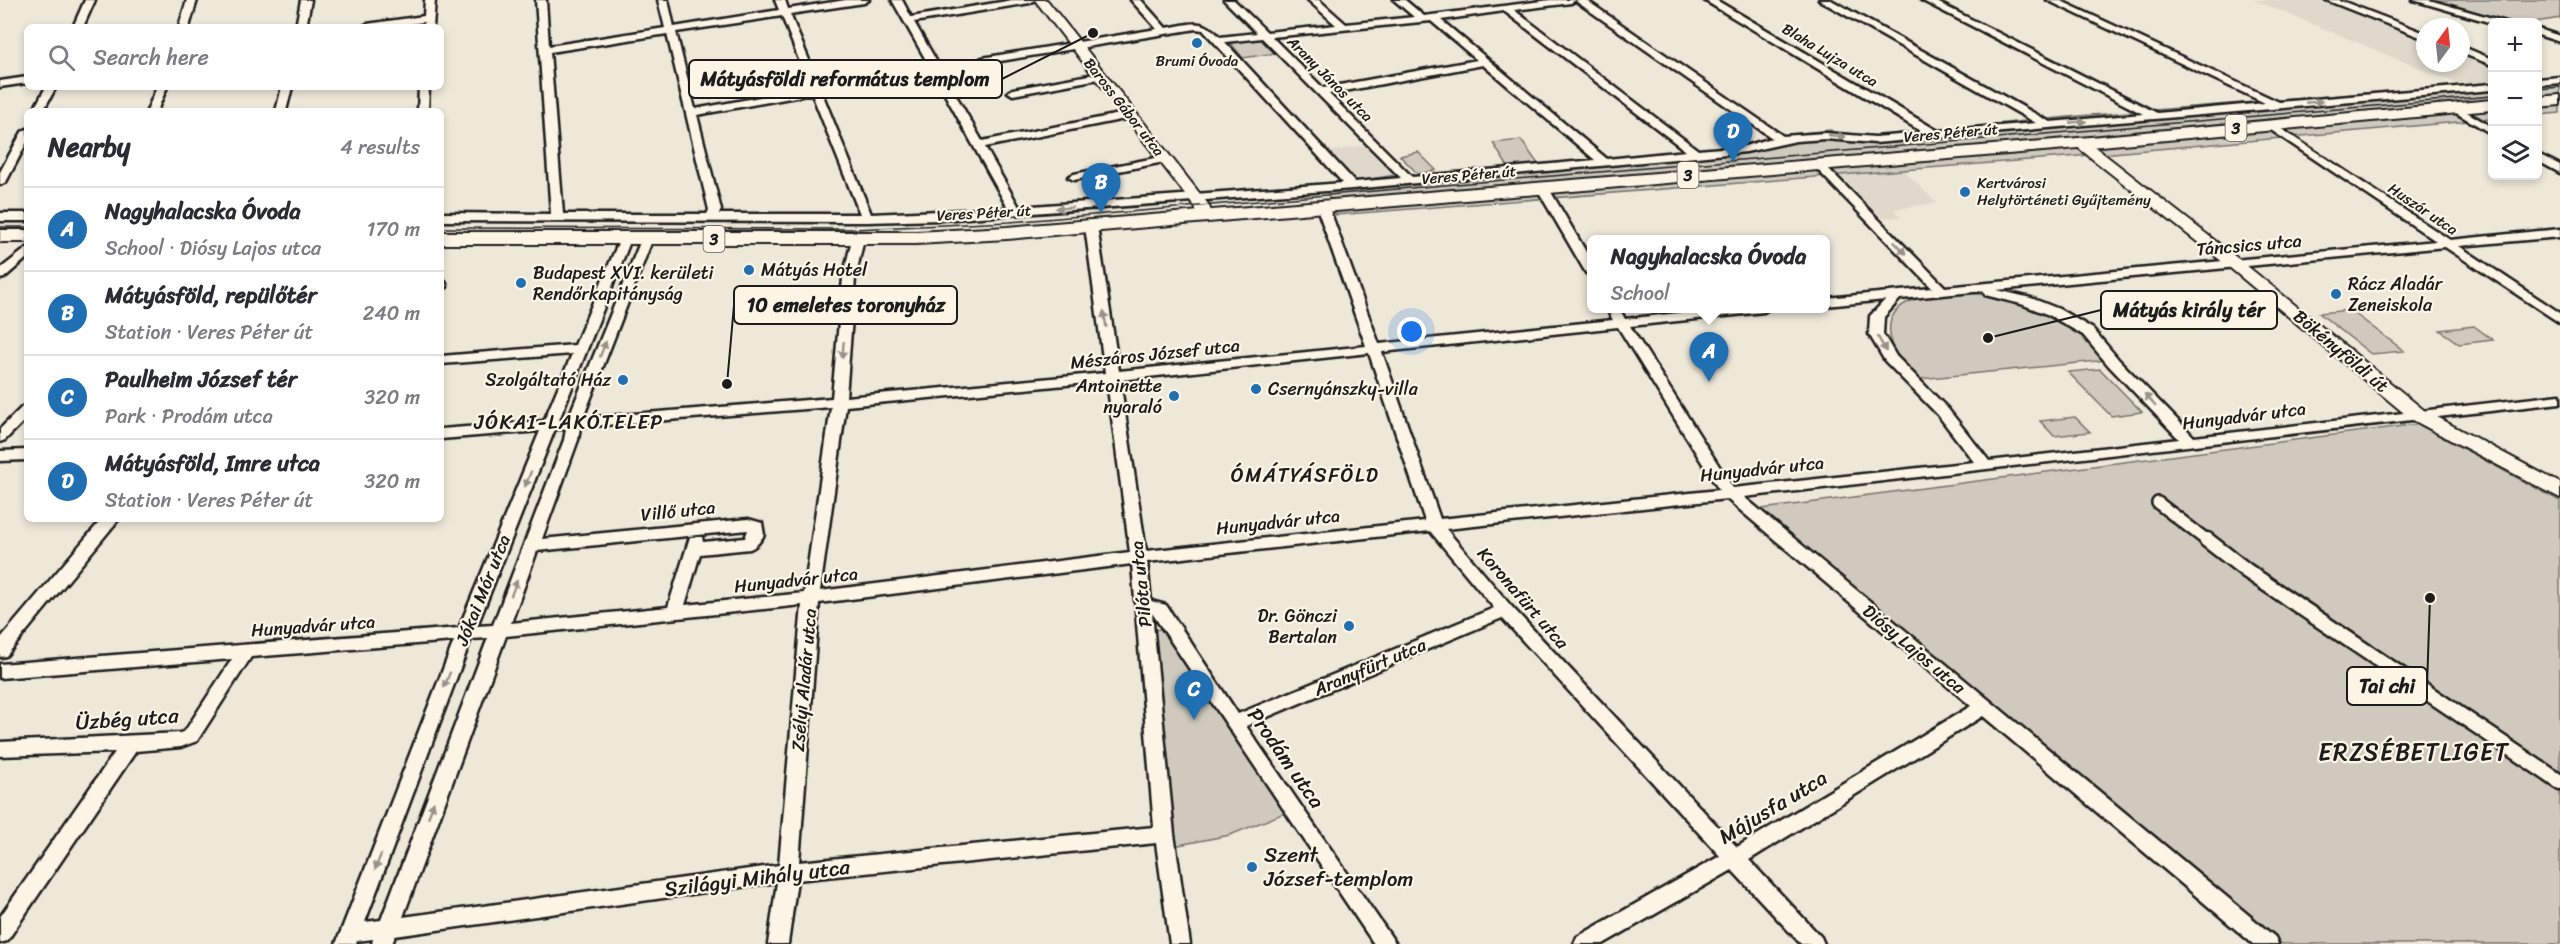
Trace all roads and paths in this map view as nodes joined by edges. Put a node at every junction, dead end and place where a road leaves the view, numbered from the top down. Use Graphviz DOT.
graph roads {
  1 [pos="90,0"];
  2 [pos="192,0"];
  3 [pos="306,0"];
  4 [pos="430,0"];
  5 [pos="541,0"];
  6 [pos="663,0"];
  7 [pos="780,0"];
  8 [pos="864,0"];
  9 [pos="897,0"];
  10 [pos="1030,0"];
  11 [pos="1041,0"];
  12 [pos="1136,0"];
  13 [pos="1228,0"];
  14 [pos="1313,0"];
  15 [pos="1399,0"];
  16 [pos="1571,0"];
  17 [pos="1580,0"];
  18 [pos="1709,0"];
  19 [pos="1824,0"];
  20 [pos="1926,0"];
  21 [pos="2052,0"];
  22 [pos="2331,0"];
  23 [pos="2418,0"];
  24 [pos="1510,5"];
  25 [pos="785,12"];
  26 [pos="1427,19"];
  27 [pos="2488,19"];
  28 [pos="909,20"];
  29 [pos="429,22"];
  30 [pos="79,24"];
  31 [pos="185,24"];
  32 [pos="302,24"];
  33 [pos="405,24"];
  34 [pos="1344,27"];
  35 [pos="670,30"];
  36 [pos="1164,32"];
  37 [pos="2416,33"];
  38 [pos="2542,34"];
  39 [pos="1264,35"];
  40 [pos="2560,39"];
  41 [pos="1219,40"];
  42 [pos="1076,45"];
  43 [pos="544,50"];
  44 [pos="2470,53"];
  45 [pos="2488,60"];
  46 [pos="982,61"];
  47 [pos="1485,62"];
  48 [pos="936,69"];
  49 [pos="1100,76"];
  50 [pos="24,80"];
  51 [pos="2560,80"];
  52 [pos="2542,81"];
  53 [pos="0,84"];
  54 [pos="2488,87"];
  55 [pos="49,90"];
  56 [pos="161,90"];
  57 [pos="286,90"];
  58 [pos="424,90"];
  59 [pos="817,90"];
  60 [pos="1013,92"];
  61 [pos="1321,92"];
  62 [pos="2560,100"];
  63 [pos="2542,102"];
  64 [pos="2278,105"];
  65 [pos="2488,105"];
  66 [pos="40,108"];
  67 [pos="153,108"];
  68 [pos="282,108"];
  69 [pos="423,108"];
  70 [pos="2455,108"];
  71 [pos="691,112"];
  72 [pos="1130,115"];
  73 [pos="2154,115"];
  74 [pos="2046,124"];
  75 [pos="2269,124"];
  76 [pos="2488,128"];
  77 [pos="1936,135"];
  78 [pos="24,138"];
  79 [pos="1779,138"];
  80 [pos="2080,143"];
  81 [pos="979,145"];
  82 [pos="1696,154"];
  83 [pos="1165,159"];
  84 [pos="2542,159"];
  85 [pos="1604,162"];
  86 [pos="1818,164"];
  87 [pos="2560,170"];
  88 [pos="1074,177"];
  89 [pos="1410,181"];
  90 [pos="0,182"];
  91 [pos="1352,186"];
  92 [pos="1542,187"];
  93 [pos="1322,205"];
  94 [pos="1201,207"];
  95 [pos="1016,212"];
  96 [pos="0,217"];
  97 [pos="24,217"];
  98 [pos="444,217"];
  99 [pos="557,217"];
  100 [pos="712,217"];
  101 [pos="867,218"];
  102 [pos="1091,226"];
  103 [pos="2560,233"];
  104 [pos="0,236"];
  105 [pos="24,236"];
  106 [pos="444,238"];
  107 [pos="625,238"];
  108 [pos="647,238"];
  109 [pos="858,238"];
  110 [pos="2448,244"];
  111 [pos="24,255"];
  112 [pos="1587,264"];
  113 [pos="2235,264"];
  114 [pos="0,275"];
  115 [pos="1979,289"];
  116 [pos="1942,291"];
  117 [pos="1897,296"];
  118 [pos="1830,302"];
  119 [pos="1679,313"];
  120 [pos="1616,316"];
  121 [pos="2560,319"];
  122 [pos="580,349"];
  123 [pos="1374,350"];
  124 [pos="444,360"];
  125 [pos="1114,376"];
  126 [pos="2560,399"];
  127 [pos="839,402"];
  128 [pos="24,413"];
  129 [pos="2418,415"];
  130 [pos="574,423"];
  131 [pos="549,425"];
  132 [pos="444,434"];
  133 [pos="0,437"];
  134 [pos="2190,442"];
  135 [pos="24,455"];
  136 [pos="0,456"];
  137 [pos="1984,465"];
  138 [pos="1728,492"];
  139 [pos="2560,492"];
  140 [pos="2158,503"];
  141 [pos="108,522"];
  142 [pos="1434,526"];
  143 [pos="698,528"];
  144 [pos="530,546"];
  145 [pos="694,549"];
  146 [pos="1139,557"];
  147 [pos="811,598"];
  148 [pos="1144,605"];
  149 [pos="1505,610"];
  150 [pos="674,613"];
  151 [pos="497,631"];
  152 [pos="465,634"];
  153 [pos="247,650"];
  154 [pos="0,651"];
  155 [pos="0,671"];
  156 [pos="1984,708"];
  157 [pos="1234,723"];
  158 [pos="131,744"];
  159 [pos="0,749"];
  160 [pos="2560,782"];
  161 [pos="1164,834"];
  162 [pos="1734,858"];
  163 [pos="788,872"];
  164 [pos="0,934"];
  165 [pos="384,937"];
  166 [pos="349,939"];
  167 [pos="778,944"];
  168 [pos="1180,944"];
  169 [pos="1386,944"];
  170 [pos="1584,944"];
  171 [pos="1814,944"];
  172 [pos="2268,944"];
  1 -- 30 [label="street"];
  2 -- 31 [label="street"];
  3 -- 32 [label="street"];
  4 -- 29 [label="street"];
  5 -- 43 [label="street"];
  6 -- 35 [label="street"];
  7 -- 25 [label="street"];
  8 -- 25 [label="street"];
  9 -- 28 [label="street"];
  10 -- 28 [label="street"];
  11 -- 42 [label="street, Baross Gábor utca"];
  12 -- 36 [label="street"];
  13 -- 39 [label="street, Arany János utca"];
  14 -- 34 [label="street"];
  15 -- 26 [label="street"];
  16 -- 24 [label="street"];
  17 -- 79 [label="street"];
  18 -- 77 [label="street, Blaha Lujza utca"];
  19 -- 74 [label="street"];
  20 -- 73 [label="street"];
  21 -- 64 [label="street"];
  22 -- 37 [label="street"];
  23 -- 27 [label="street"];
  24 -- 26 [label="street"];
  24 -- 82 [label="street"];
  25 -- 35 [label="street"];
  25 -- 59 [label="street"];
  26 -- 34 [label="street"];
  26 -- 47 [label="street"];
  28 -- 48 [label="street"];
  29 -- 33 [label="street"];
  34 -- 39 [label="street"];
  35 -- 43 [label="street"];
  35 -- 71 [label="street"];
  36 -- 41 [label="street"];
  36 -- 42 [label="street"];
  38 -- 40 [label="street"];
  39 -- 41 [label="street"];
  39 -- 61 [label="street, Arany János utca"];
  41 -- 91 [label="street"];
  42 -- 46 [label="street"];
  42 -- 49 [label="street, Baross Gábor utca"];
  43 -- 99 [label="street"];
  44 -- 45 [label="street"];
  47 -- 61 [label="street"];
  47 -- 85 [label="street"];
  48 -- 59 [label="street"];
  48 -- 81 [label="street"];
  49 -- 60 [label="street"];
  49 -- 72 [label="street, Baross Gábor utca"];
  50 -- 53 [label="street"];
  51 -- 52 [label="street"];
  64 -- 54 [label="street, Veres Péter út, one-way"];
  55 -- 66 [label="street"];
  56 -- 67 [label="street"];
  57 -- 68 [label="street"];
  58 -- 69 [label="street"];
  59 -- 71 [label="street"];
  59 -- 101 [label="street"];
  61 -- 89 [label="street, Arany János utca"];
  62 -- 63 [label="main road"];
  64 -- 73 [label="street, Veres Péter út"];
  65 -- 70 [label="main road, Veres Péter út / 3"];
  70 -- 75 [label="main road, Veres Péter út / 3"];
  70 -- 76 [label="street"];
  71 -- 100 [label="street"];
  72 -- 81 [label="street"];
  72 -- 83 [label="street, Baross Gábor utca"];
  74 -- 73 [label="street, Veres Péter út, one-way"];
  74 -- 77 [label="street, Veres Péter út"];
  75 -- 80 [label="main road, Veres Péter út / 3"];
  75 -- 110 [label="street, Huszár utca"];
  79 -- 77 [label="street, Veres Péter út, one-way"];
  78 -- 90 [label="street"];
  79 -- 82 [label="street, Veres Péter út"];
  80 -- 86 [label="main road, Veres Péter út / 3"];
  80 -- 113 [label="street, Bökényföldi út"];
  81 -- 95 [label="street"];
  82 -- 85 [label="street, Veres Péter út"];
  83 -- 88 [label="street"];
  83 -- 94 [label="street, Baross Gábor utca"];
  84 -- 87 [label="street"];
  85 -- 89 [label="street, Veres Péter út"];
  86 -- 92 [label="main road, Veres Péter út / 3"];
  86 -- 116 [label="street, one-way"];
  89 -- 91 [label="street, Veres Péter út"];
  91 -- 94 [label="street, Veres Péter út"];
  92 -- 93 [label="main road, Veres Péter út / 3"];
  92 -- 112 [label="street"];
  93 -- 94 [label="main road, Veres Péter út / 3"];
  93 -- 123 [label="street, Koronafürt utca"];
  94 -- 95 [label="street, Veres Péter út, one-way"];
  94 -- 102 [label="main road, Veres Péter út / 3"];
  95 -- 101 [label="street, Veres Péter út"];
  96 -- 97 [label="street"];
  98 -- 99 [label="street, Veres Péter út"];
  99 -- 100 [label="street, Veres Péter út"];
  100 -- 101 [label="street, Veres Péter út"];
  102 -- 109 [label="main road, Veres Péter út / 3"];
  125 -- 102 [label="street, Pilóta utca, one-way"];
  103 -- 110 [label="street, Táncsics utca"];
  104 -- 105 [label="main road"];
  106 -- 107 [label="main road, Veres Péter út / 3"];
  107 -- 108 [label="main road, Veres Péter út / 3"];
  107 -- 122 [label="street, Jókai Mór utca"];
  108 -- 109 [label="main road, Veres Péter út / 3"];
  130 -- 108 [label="street, Jókai Mór utca, one-way"];
  109 -- 127 [label="street, Zsélyi Aladár utca, one-way"];
  110 -- 113 [label="street, Táncsics utca"];
  110 -- 121 [label="street, Huszár utca"];
  111 -- 114 [label="street"];
  113 -- 115 [label="street, Táncsics utca"];
  113 -- 129 [label="street, Bökényföldi út"];
  115 -- 116 [label="street, Táncsics utca"];
  134 -- 115 [label="street, one-way"];
  116 -- 117 [label="street"];
  117 -- 118 [label="street"];
  117 -- 137 [label="street, one-way"];
  119 -- 120 [label="street, Mészáros József utca"];
  120 -- 123 [label="street, Mészáros József utca"];
  120 -- 138 [label="street, Diósy Lajos utca"];
  122 -- 124 [label="street"];
  122 -- 131 [label="street, Jókai Mór utca"];
  123 -- 125 [label="street, Mészáros József utca"];
  123 -- 142 [label="street, Koronafürt utca"];
  125 -- 127 [label="street, Mészáros József utca"];
  125 -- 146 [label="street, Pilóta utca"];
  126 -- 129 [label="street, Hunyadvár utca"];
  127 -- 130 [label="street, Mészáros József utca"];
  127 -- 147 [label="street, Zsélyi Aladár utca"];
  128 -- 133 [label="street"];
  129 -- 134 [label="street, Hunyadvár utca"];
  129 -- 139 [label="street, Bökényföldi út"];
  130 -- 131 [label="street, Mészáros József utca"];
  130 -- 144 [label="street, Jókai Mór utca"];
  131 -- 132 [label="street, Mészáros József utca"];
  131 -- 152 [label="street, Jókai Mór utca, one-way"];
  134 -- 137 [label="street, Hunyadvár utca"];
  135 -- 136 [label="street"];
  137 -- 138 [label="street, Hunyadvár utca"];
  138 -- 142 [label="street, Hunyadvár utca"];
  138 -- 156 [label="street, Diósy Lajos utca"];
  140 -- 160 [label="street"];
  141 -- 154 [label="street"];
  142 -- 146 [label="street, Hunyadvár utca"];
  142 -- 149 [label="street, Koronafürt utca"];
  143 -- 144 [label="street, Villő utca"];
  143 -- 145 [label="street"];
  143 -- 145 [label="street, Villő utca"];
  151 -- 144 [label="street, Jókai Mór utca, one-way"];
  145 -- 150 [label="street"];
  146 -- 147 [label="street, Hunyadvár utca"];
  146 -- 148 [label="street, Pilóta utca"];
  147 -- 150 [label="street, Hunyadvár utca"];
  147 -- 163 [label="street, Zsélyi Aladár utca"];
  148 -- 157 [label="street, Prodám utca"];
  148 -- 161 [label="street, Pilóta utca"];
  149 -- 157 [label="street, Aranyfürt utca"];
  149 -- 162 [label="street, Koronafürt utca"];
  150 -- 151 [label="street, Hunyadvár utca"];
  151 -- 152 [label="street, Hunyadvár utca"];
  165 -- 151 [label="street, Jókai Mór utca, one-way"];
  152 -- 153 [label="street, Hunyadvár utca"];
  152 -- 166 [label="street, Jókai Mór utca, one-way"];
  153 -- 155 [label="street, Hunyadvár utca"];
  153 -- 158 [label="street, Üzbég utca"];
  156 -- 162 [label="street, Májusfa utca"];
  156 -- 172 [label="street, Diósy Lajos utca"];
  157 -- 169 [label="street, Prodám utca"];
  158 -- 159 [label="street, Üzbég utca"];
  158 -- 164 [label="street"];
  161 -- 163 [label="street, Szilágyi Mihály utca"];
  161 -- 168 [label="street, Pilóta utca"];
  162 -- 170 [label="street, Májusfa utca"];
  162 -- 171 [label="street, Koronafürt utca"];
  163 -- 165 [label="street, Szilágyi Mihály utca"];
  163 -- 167 [label="street, Zsélyi Aladár utca"];
  165 -- 166 [label="street, Szilágyi Mihály utca"];
}
